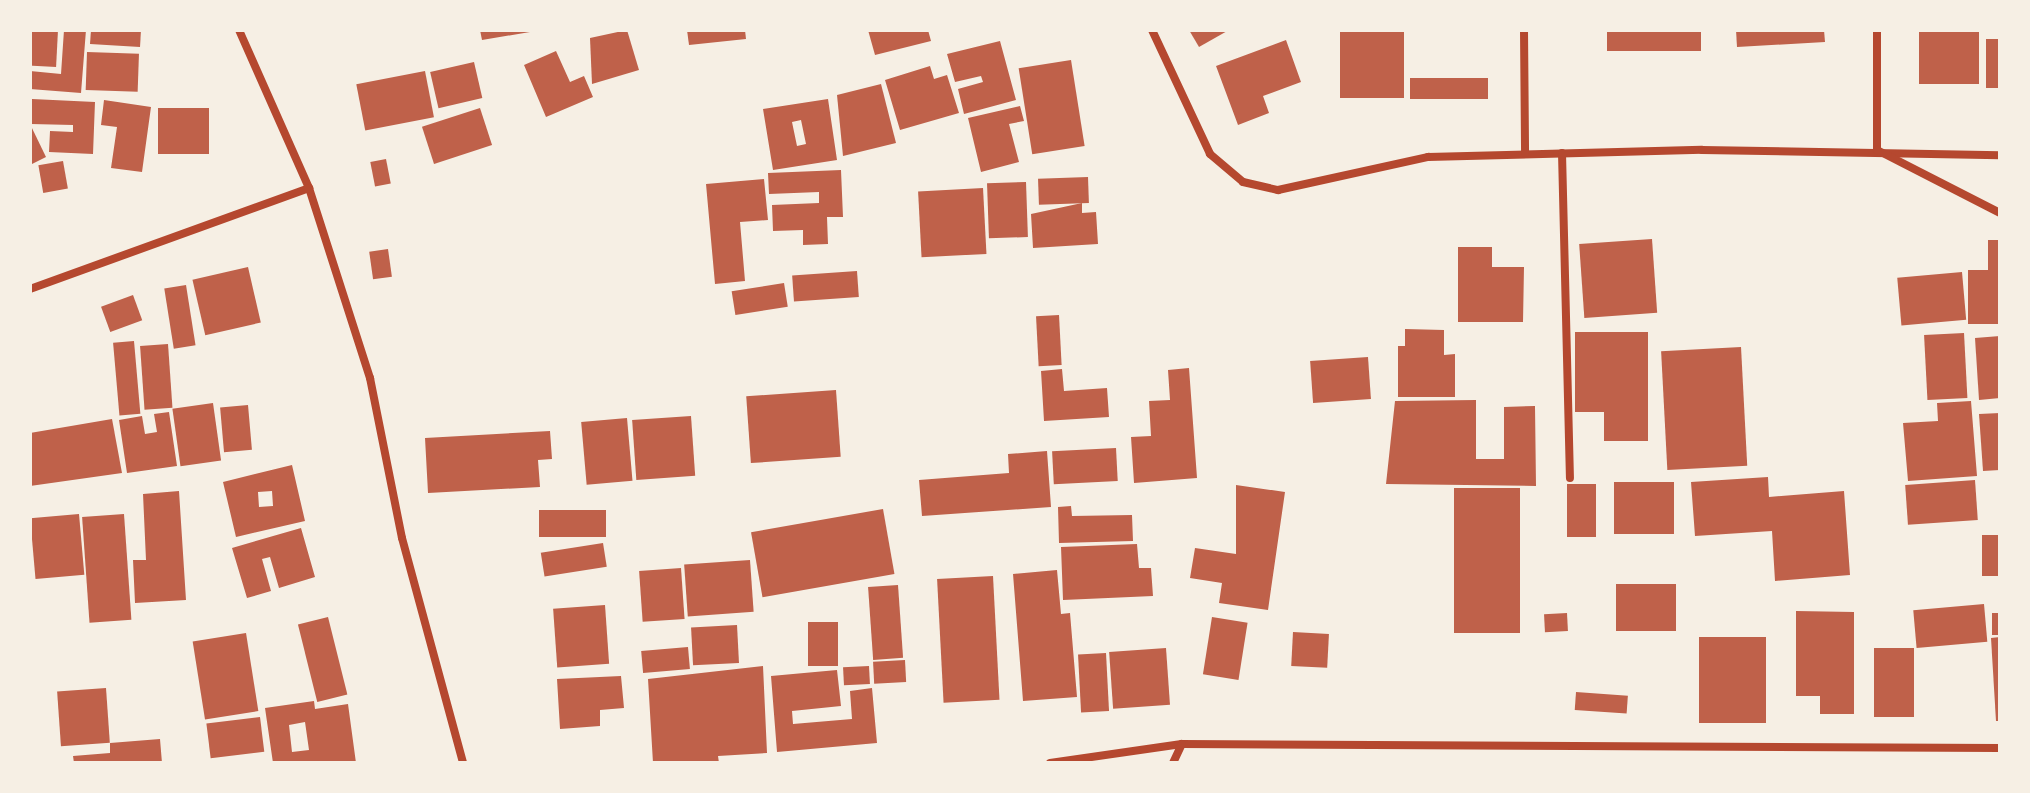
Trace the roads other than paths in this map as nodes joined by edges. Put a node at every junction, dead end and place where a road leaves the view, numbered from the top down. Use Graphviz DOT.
graph roads {
  1 [pos="239,30"];
  2 [pos="1152,30"];
  3 [pos="1524,30"];
  4 [pos="1877,30"];
  5 [pos="1877,150"];
  6 [pos="1525,153"];
  7 [pos="1562,153"];
  8 [pos="2000,155"];
  9 [pos="309,188"];
  10 [pos="2000,213"];
  11 [pos="30,289"];
  12 [pos="1570,478"];
  13 [pos="1182,744"];
  14 [pos="2000,748"];
  15 [pos="463,763"];
  16 [pos="1050,763"];
  17 [pos="1173,763"];
  1 -- 9 [label="street"];
  2 -- 6 [label="street"];
  3 -- 6 [label="street"];
  4 -- 5 [label="street"];
  5 -- 7 [label="street"];
  5 -- 8 [label="street"];
  5 -- 10 [label="street"];
  6 -- 7 [label="street"];
  7 -- 12 [label="street"];
  9 -- 11 [label="street"];
  9 -- 15 [label="street"];
  13 -- 14 [label="street"];
  13 -- 16 [label="street"];
  13 -- 17 [label="street"];
}
